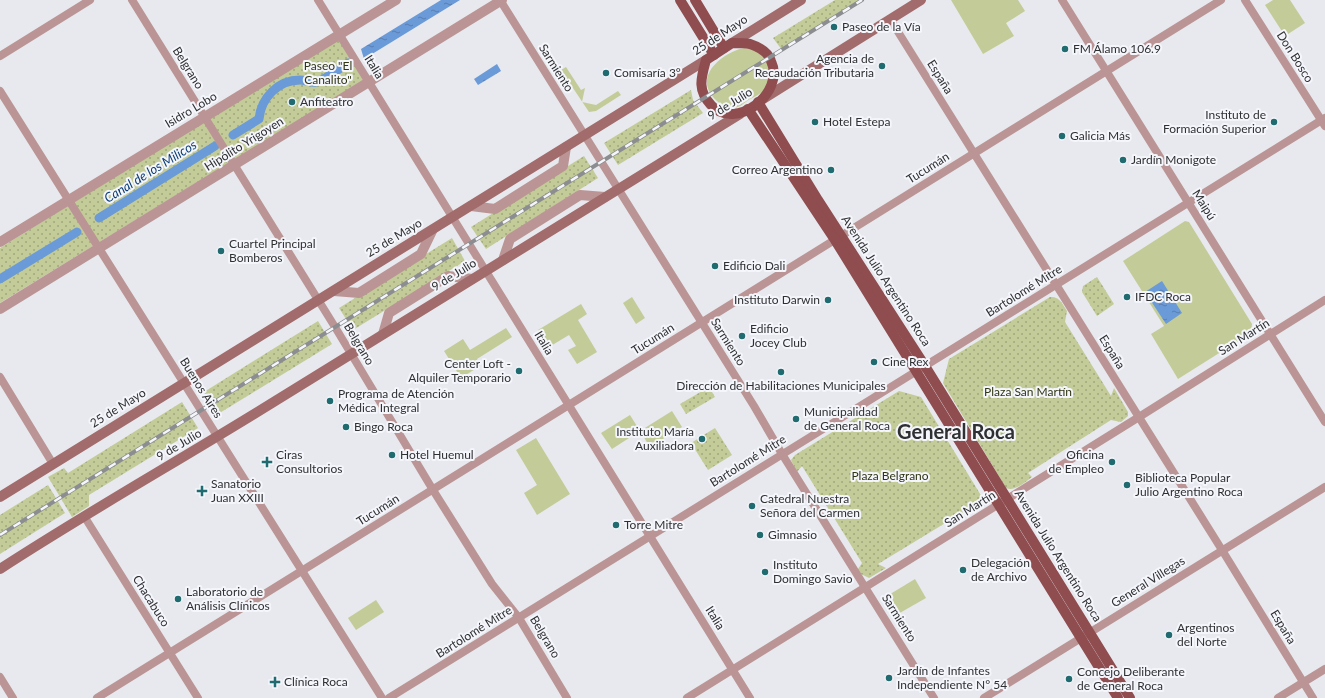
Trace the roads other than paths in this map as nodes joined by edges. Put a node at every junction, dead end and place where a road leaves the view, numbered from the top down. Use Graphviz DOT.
graph roads {
  1 [pos="90,0"];
  2 [pos="132,0"];
  3 [pos="318,0"];
  4 [pos="396,0"];
  5 [pos="501,0"];
  6 [pos="680,0"];
  7 [pos="694,0"];
  8 [pos="801,0"];
  9 [pos="921,0"];
  10 [pos="1062,0"];
  11 [pos="1221,0"];
  12 [pos="1245,0"];
  13 [pos="890,19"];
  14 [pos="339,35"];
  15 [pos="728,45"];
  16 [pos="0,56"];
  17 [pos="710,57"];
  18 [pos="1106,71"];
  19 [pos="369,82"];
  20 [pos="0,91"];
  21 [pos="761,101"];
  22 [pos="744,111"];
  23 [pos="204,117"];
  24 [pos="1324,122"];
  25 [pos="584,136"];
  26 [pos="566,147"];
  27 [pos="973,154"];
  28 [pos="234,165"];
  29 [pos="618,189"];
  30 [pos="605,197"];
  31 [pos="69,200"];
  32 [pos="1189,203"];
  33 [pos="471,206"];
  34 [pos="453,217"];
  35 [pos="432,231"];
  36 [pos="838,238"];
  37 [pos="0,242"];
  38 [pos="99,248"];
  39 [pos="504,260"];
  40 [pos="486,271"];
  41 [pos="472,279"];
  42 [pos="1056,284"];
  43 [pos="334,291"];
  44 [pos="1325,300"];
  45 [pos="318,301"];
  46 [pos="0,309"];
  47 [pos="702,323"];
  48 [pos="383,334"];
  49 [pos="1270,334"];
  50 [pos="351,355"];
  51 [pos="921,369"];
  52 [pos="0,377"];
  53 [pos="184,383"];
  54 [pos="568,406"];
  55 [pos="1139,417"];
  56 [pos="1325,422"];
  57 [pos="217,437"];
  58 [pos="782,454"];
  59 [pos="53,464"];
  60 [pos="1325,487"];
  61 [pos="433,490"];
  62 [pos="0,497"];
  63 [pos="1008,499"];
  64 [pos="998,505"];
  65 [pos="84,516"];
  66 [pos="650,536"];
  67 [pos="1222,550"];
  68 [pos="0,569"];
  69 [pos="301,571"];
  70 [pos="866,587"];
  71 [pos="519,618"];
  72 [pos="1086,635"];
  73 [pos="170,653"];
  74 [pos="1325,669"];
  75 [pos="732,670"];
  76 [pos="0,677"];
  77 [pos="1303,683"];
  78 [pos="13,698"];
  79 [pos="97,698"];
  80 [pos="198,698"];
  81 [pos="382,698"];
  82 [pos="389,698"];
  83 [pos="567,698"];
  84 [pos="687,698"];
  85 [pos="750,698"];
  86 [pos="934,698"];
  87 [pos="984,698"];
  88 [pos="1118,698"];
  89 [pos="1130,698"];
  90 [pos="1278,698"];
  91 [pos="1312,698"];
  1 -- 16 [label="street"];
  2 -- 23 [label="street, Belgrano"];
  3 -- 14 [label="street, Italia"];
  4 -- 14 [label="street, Isidro Lobo"];
  5 -- 19 [label="street, Hipólito Yrigoyen"];
  5 -- 25 [label="street, Sarmiento"];
  6 -- 17 [label="main road"];
  7 -- 15 [label="main road"];
  8 -- 15 [label="main road, 25 de Mayo"];
  9 -- 13 [label="main road, 9 de Julio"];
  10 -- 18 [label="street, Maipú"];
  11 -- 18 [label="street, Tucumán"];
  12 -- 24 [label="street, Don Bosco"];
  13 -- 21 [label="main road, 9 de Julio"];
  13 -- 27 [label="street, España"];
  14 -- 19 [label="street, Italia"];
  14 -- 23 [label="street, Isidro Lobo"];
  15 -- 17 [label="main road, 25 de Mayo"];
  15 -- 21 [label="main road"];
  17 -- 22 [label="main road"];
  17 -- 25 [label="main road, 25 de Mayo"];
  18 -- 27 [label="street, Tucumán"];
  18 -- 32 [label="street, Maipú"];
  19 -- 28 [label="street, Hipólito Yrigoyen"];
  19 -- 34 [label="street, Italia"];
  20 -- 31 [label="street, Buenos Aires"];
  21 -- 22 [label="main road, 9 de Julio"];
  21 -- 36 [label="main road, Avenida Julio Argentino Roca"];
  22 -- 29 [label="main road, 9 de Julio"];
  22 -- 36 [label="main road, Avenida Julio Argentino Roca"];
  23 -- 28 [label="street, Belgrano"];
  23 -- 31 [label="street, Isidro Lobo"];
  24 -- 32 [label="street, Bartolomé Mitre"];
  25 -- 26 [label="main road, 25 de Mayo"];
  25 -- 29 [label="street, Sarmiento"];
  26 -- 33 [label="main road, 25 de Mayo"];
  26 -- 33 [label="street"];
  27 -- 36 [label="street, Tucumán"];
  27 -- 42 [label="street, España"];
  28 -- 38 [label="street, Hipólito Yrigoyen"];
  28 -- 45 [label="street, Belgrano"];
  29 -- 30 [label="main road, 9 de Julio"];
  29 -- 47 [label="street, Sarmiento"];
  30 -- 39 [label="main road, 9 de Julio"];
  30 -- 39 [label="street"];
  31 -- 37 [label="street, Isidro Lobo"];
  31 -- 38 [label="street, Buenos Aires"];
  32 -- 42 [label="street, Bartolomé Mitre"];
  32 -- 49 [label="street, Maipú"];
  33 -- 34 [label="main road, 25 de Mayo"];
  34 -- 35 [label="main road, 25 de Mayo"];
  34 -- 40 [label="street, Italia"];
  35 -- 43 [label="main road, 25 de Mayo"];
  35 -- 43 [label="street"];
  36 -- 47 [label="street, Tucumán"];
  36 -- 51 [label="main road, Avenida Julio Argentino Roca"];
  38 -- 46 [label="street, Hipólito Yrigoyen"];
  38 -- 53 [label="street, Buenos Aires"];
  39 -- 40 [label="main road, 9 de Julio"];
  40 -- 41 [label="main road, 9 de Julio"];
  40 -- 54 [label="street, Italia"];
  41 -- 48 [label="main road, 9 de Julio"];
  41 -- 48 [label="street"];
  42 -- 51 [label="street, Bartolomé Mitre"];
  42 -- 55 [label="street, España"];
  43 -- 45 [label="main road, 25 de Mayo"];
  44 -- 49 [label="street, San Martín"];
  45 -- 50 [label="street, Belgrano"];
  45 -- 53 [label="main road, 25 de Mayo"];
  47 -- 54 [label="street, Tucumán"];
  47 -- 58 [label="street, Sarmiento"];
  48 -- 50 [label="main road, 9 de Julio"];
  49 -- 55 [label="street, San Martín"];
  49 -- 56 [label="street, Maipú"];
  50 -- 57 [label="main road, 9 de Julio"];
  50 -- 61 [label="street, Belgrano"];
  51 -- 58 [label="street, Bartolomé Mitre"];
  51 -- 63 [label="main road, Avenida Julio Argentino Roca"];
  51 -- 64 [label="main road, Avenida Julio Argentino Roca"];
  52 -- 59 [label="street"];
  53 -- 57 [label="street, Buenos Aires"];
  53 -- 59 [label="main road, 25 de Mayo"];
  54 -- 61 [label="street, Tucumán"];
  54 -- 66 [label="street, Italia"];
  55 -- 63 [label="street, San Martín"];
  55 -- 67 [label="street, España"];
  57 -- 65 [label="main road, 9 de Julio"];
  57 -- 69 [label="street, Buenos Aires"];
  58 -- 66 [label="street, Bartolomé Mitre"];
  58 -- 70 [label="street, Sarmiento"];
  59 -- 62 [label="main road, 25 de Mayo"];
  60 -- 67 [label="street, General Villegas"];
  61 -- 69 [label="street, Tucumán"];
  61 -- 71 [label="street, Belgrano"];
  63 -- 64 [label="street, San Martín"];
  63 -- 72 [label="main road, Avenida Julio Argentino Roca"];
  64 -- 70 [label="street, San Martín"];
  64 -- 72 [label="main road, Avenida Julio Argentino Roca"];
  65 -- 68 [label="main road, 9 de Julio"];
  65 -- 73 [label="street, Chacabuco"];
  66 -- 71 [label="street, Bartolomé Mitre"];
  66 -- 75 [label="street, Italia"];
  67 -- 72 [label="street, General Villegas"];
  67 -- 77 [label="street, España"];
  69 -- 73 [label="street, Tucumán"];
  69 -- 81 [label="street, Buenos Aires"];
  70 -- 75 [label="street, San Martín"];
  70 -- 86 [label="street, Sarmiento"];
  71 -- 82 [label="street, Bartolomé Mitre"];
  71 -- 83 [label="street, Belgrano"];
  72 -- 87 [label="street, General Villegas"];
  72 -- 88 [label="main road, Avenida Julio Argentino Roca"];
  72 -- 89 [label="main road, Avenida Julio Argentino Roca"];
  73 -- 79 [label="street, Tucumán"];
  73 -- 80 [label="street, Chacabuco"];
  74 -- 77 [label="street"];
  75 -- 84 [label="street, San Martín"];
  75 -- 85 [label="street, Italia"];
  76 -- 78 [label="street"];
  77 -- 90 [label="street"];
  77 -- 91 [label="street, España"];
}
